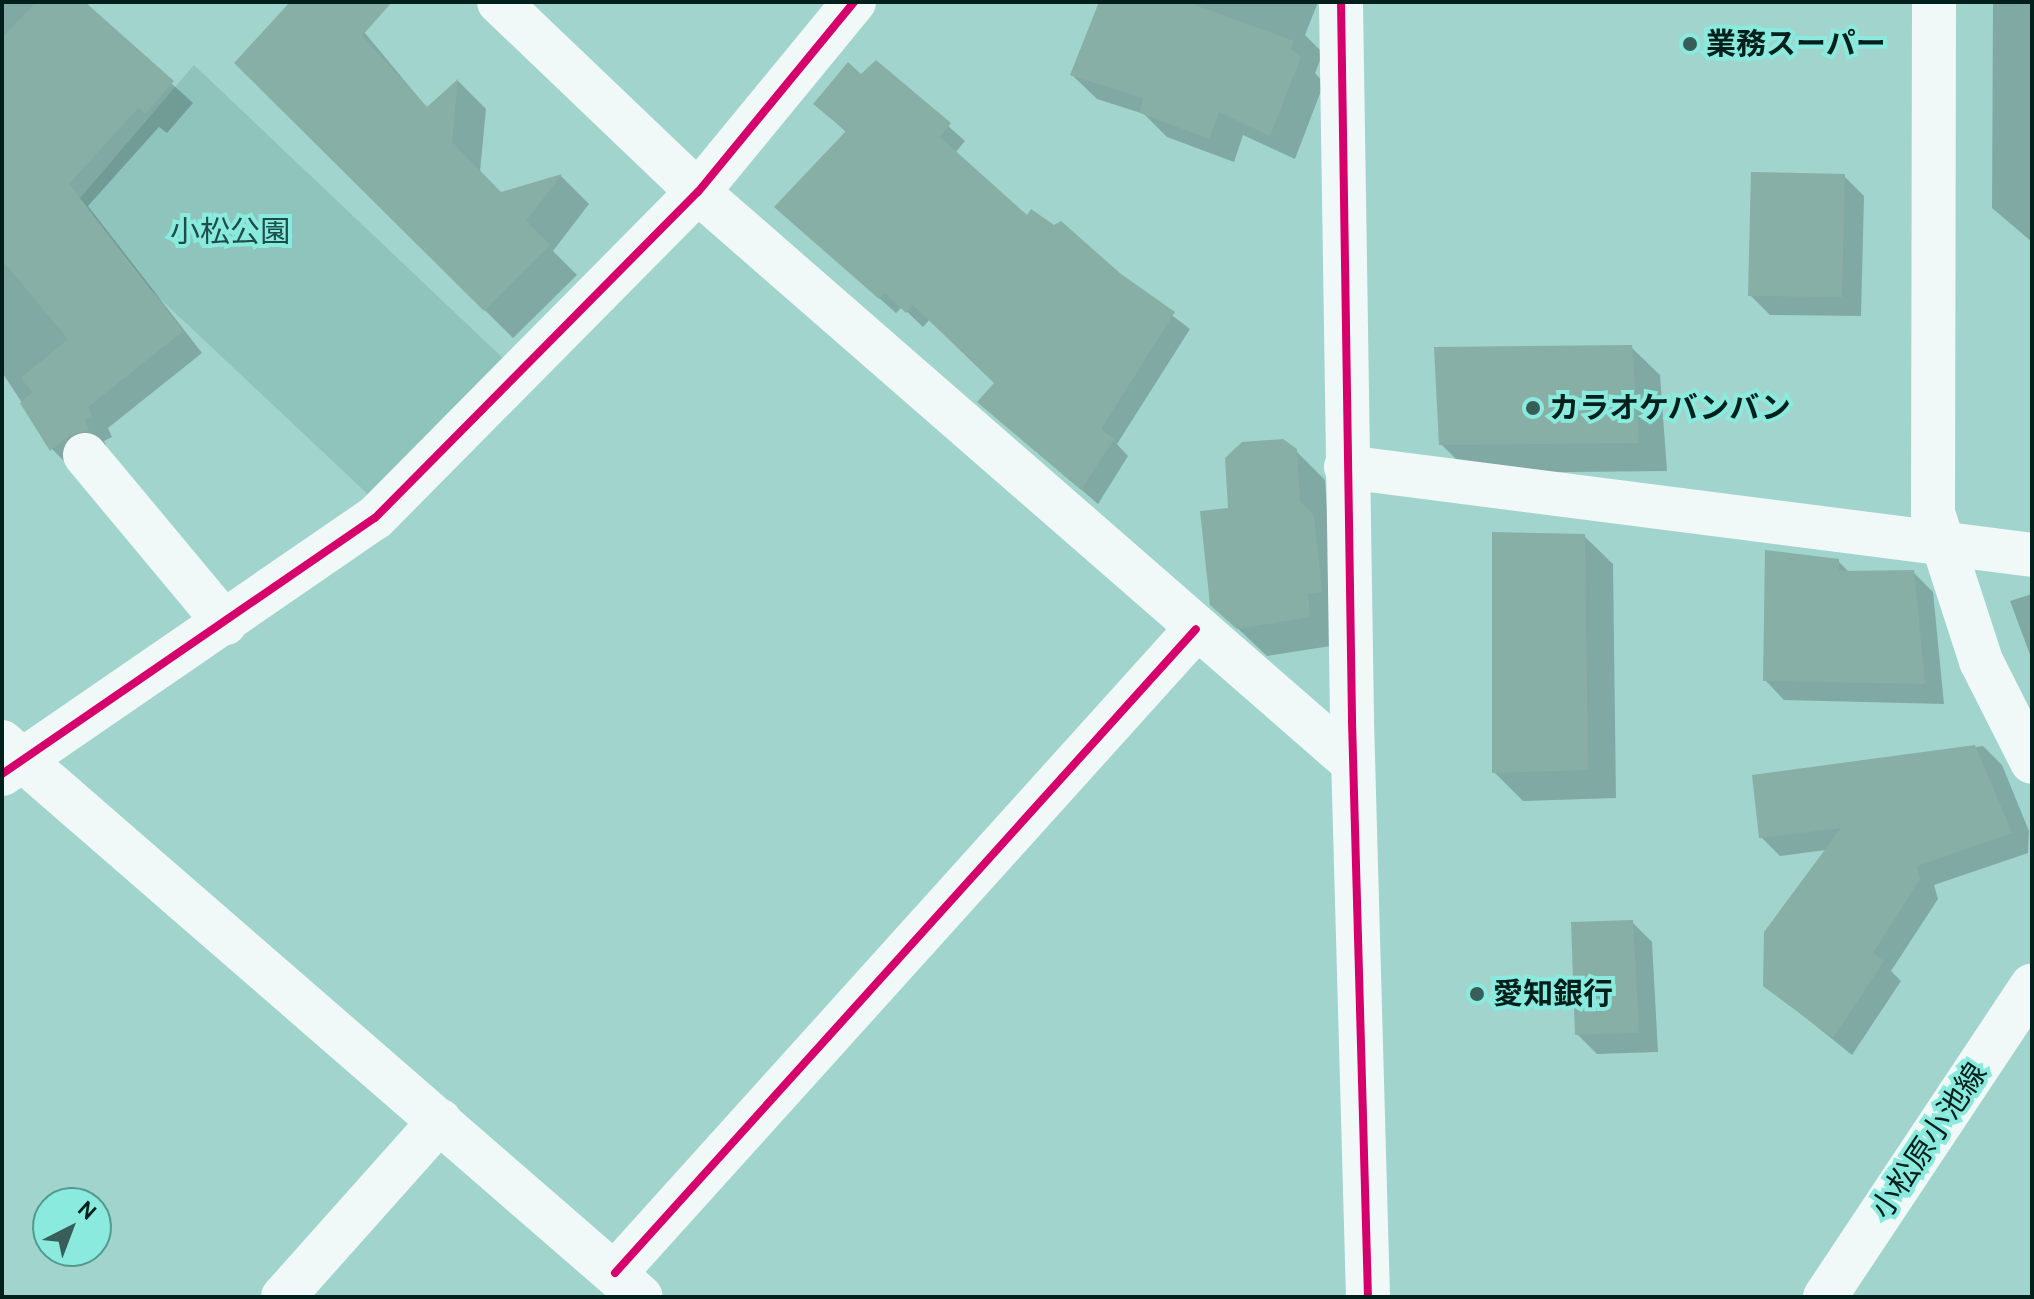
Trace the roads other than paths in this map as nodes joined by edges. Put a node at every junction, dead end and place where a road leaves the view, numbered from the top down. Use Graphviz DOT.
graph roads {
  1 [pos="499,2"];
  2 [pos="854,2"];
  3 [pos="1341,2"];
  4 [pos="1934,2"];
  5 [pos="698,192"];
  6 [pos="85,455"];
  7 [pos="1346,467"];
  8 [pos="1943,542"];
  9 [pos="2032,555"];
  10 [pos="225,623"];
  11 [pos="1196,629"];
  12 [pos="7,758"];
  13 [pos="2032,762"];
  14 [pos="1353,763"];
  15 [pos="2032,986"];
  16 [pos="440,1121"];
  17 [pos="628,1285"];
  18 [pos="283,1297"];
  19 [pos="1368,1297"];
  20 [pos="1825,1297"];
  1 -- 5 [label="street"];
  2 -- 5 [label="street"];
  3 -- 7 [label="street"];
  4 -- 8 [label="street"];
  5 -- 10 [label="street"];
  5 -- 11 [label="street"];
  6 -- 10 [label="street"];
  7 -- 8 [label="street"];
  7 -- 14 [label="street"];
  8 -- 9 [label="street"];
  8 -- 13 [label="street"];
  10 -- 12 [label="street"];
  11 -- 14 [label="street"];
  11 -- 17 [label="street"];
  12 -- 16 [label="street"];
  14 -- 19 [label="street"];
  15 -- 20 [label="street, 小松原小池線"];
  16 -- 17 [label="street"];
  16 -- 18 [label="street"];
}
